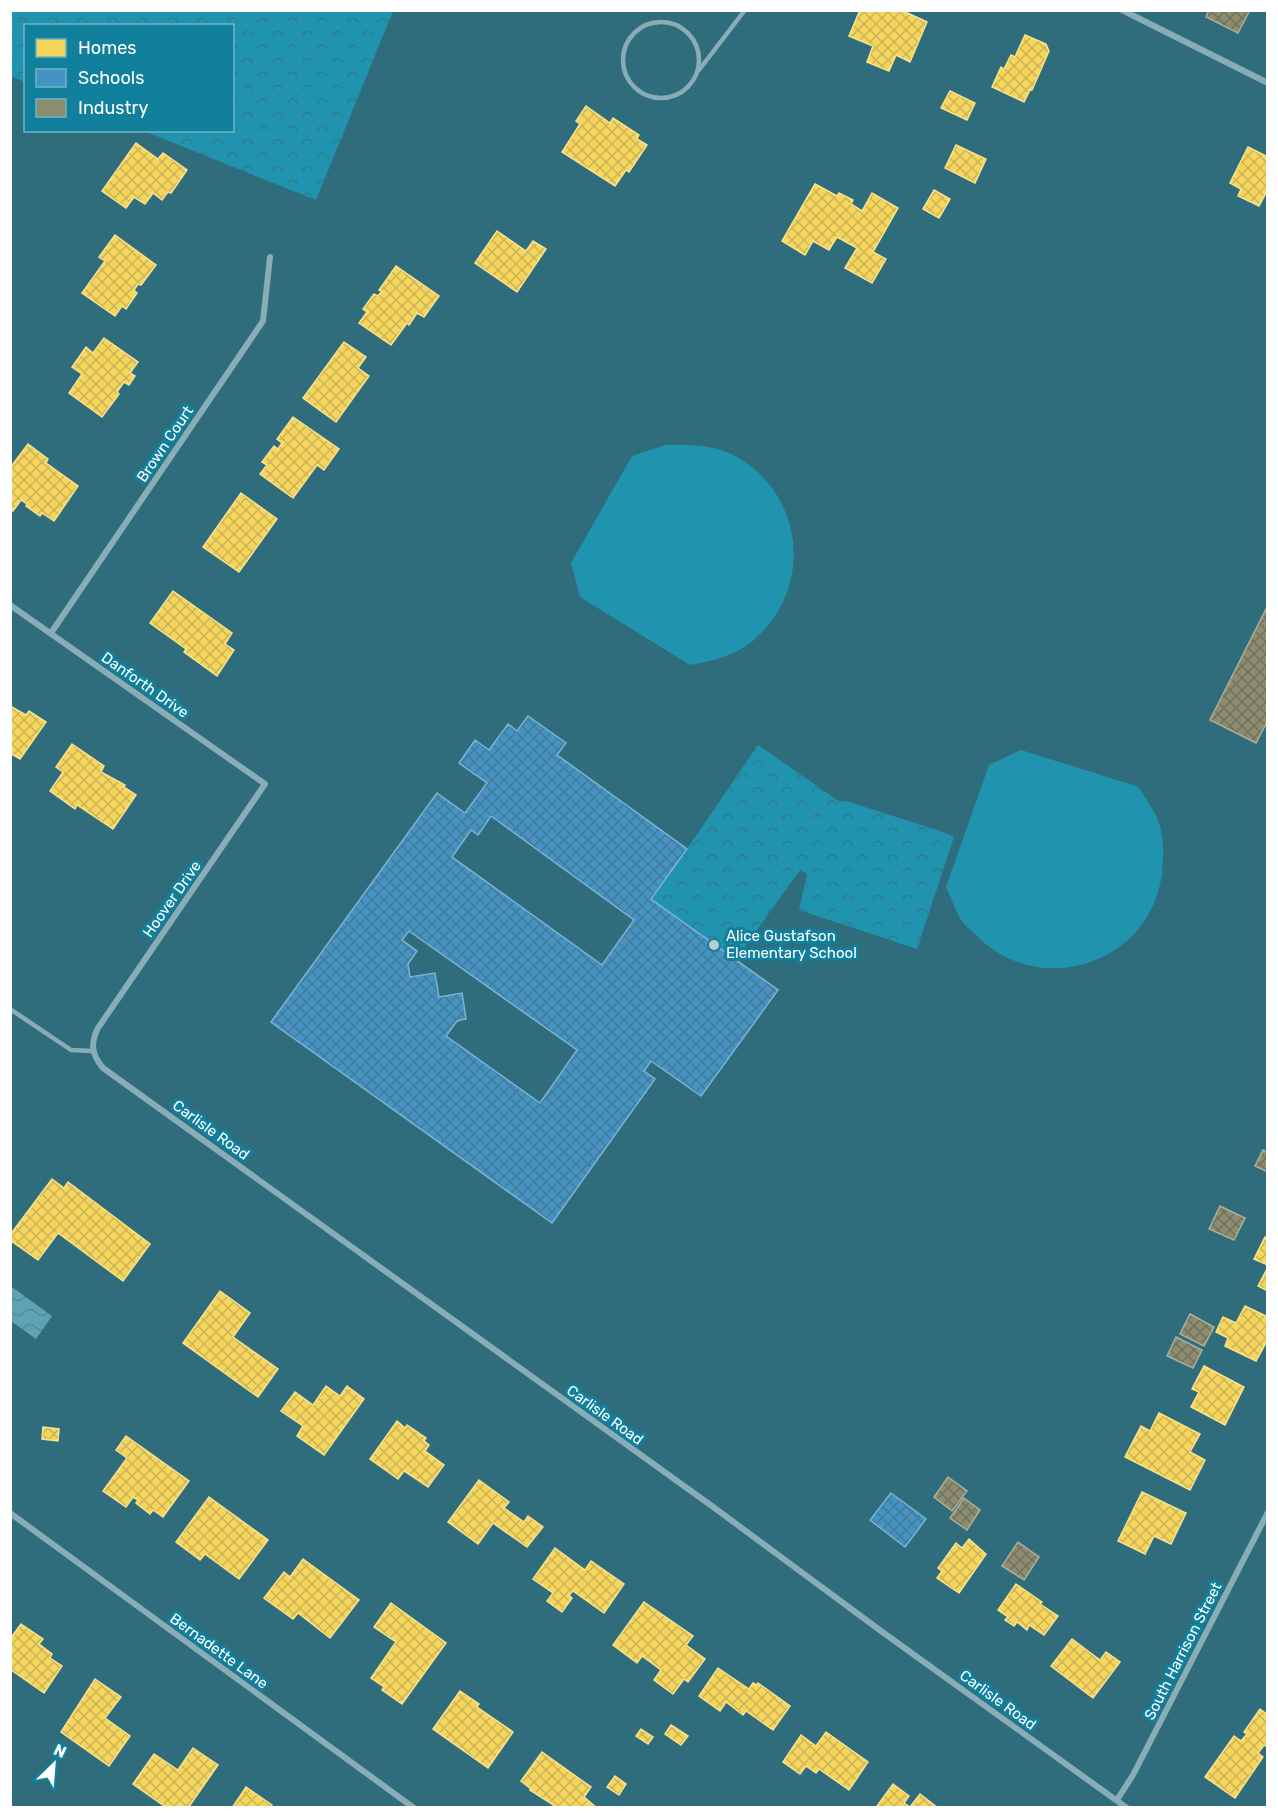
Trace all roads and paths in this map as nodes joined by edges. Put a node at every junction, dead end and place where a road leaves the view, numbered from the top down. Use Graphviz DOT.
graph roads {
  1 [pos="745,10"];
  2 [pos="1122,10"];
  3 [pos="698,72"];
  4 [pos="1268,83"];
  5 [pos="270,257"];
  6 [pos="10,605"];
  7 [pos="51,633"];
  8 [pos="265,784"];
  9 [pos="10,1009"];
  10 [pos="92,1051"];
  11 [pos="1268,1512"];
  12 [pos="10,1513"];
  13 [pos="1118,1800"];
  14 [pos="414,1808"];
  15 [pos="1127,1808"];
  1 -- 3 [label="lane"];
  2 -- 4 [label="street"];
  3 -- 3 [label="lane"];
  5 -- 7 [label="street, Brown Court"];
  6 -- 7 [label="street, Danforth Drive"];
  7 -- 8 [label="street, Danforth Drive"];
  8 -- 10 [label="street, Hoover Drive"];
  9 -- 10 [label="lane"];
  10 -- 13 [label="street, Carlisle Road"];
  11 -- 13 [label="street, South Harrison Street"];
  12 -- 14 [label="street, Bernadette Lane"];
  13 -- 15 [label="street, Carlisle Road"];
}
